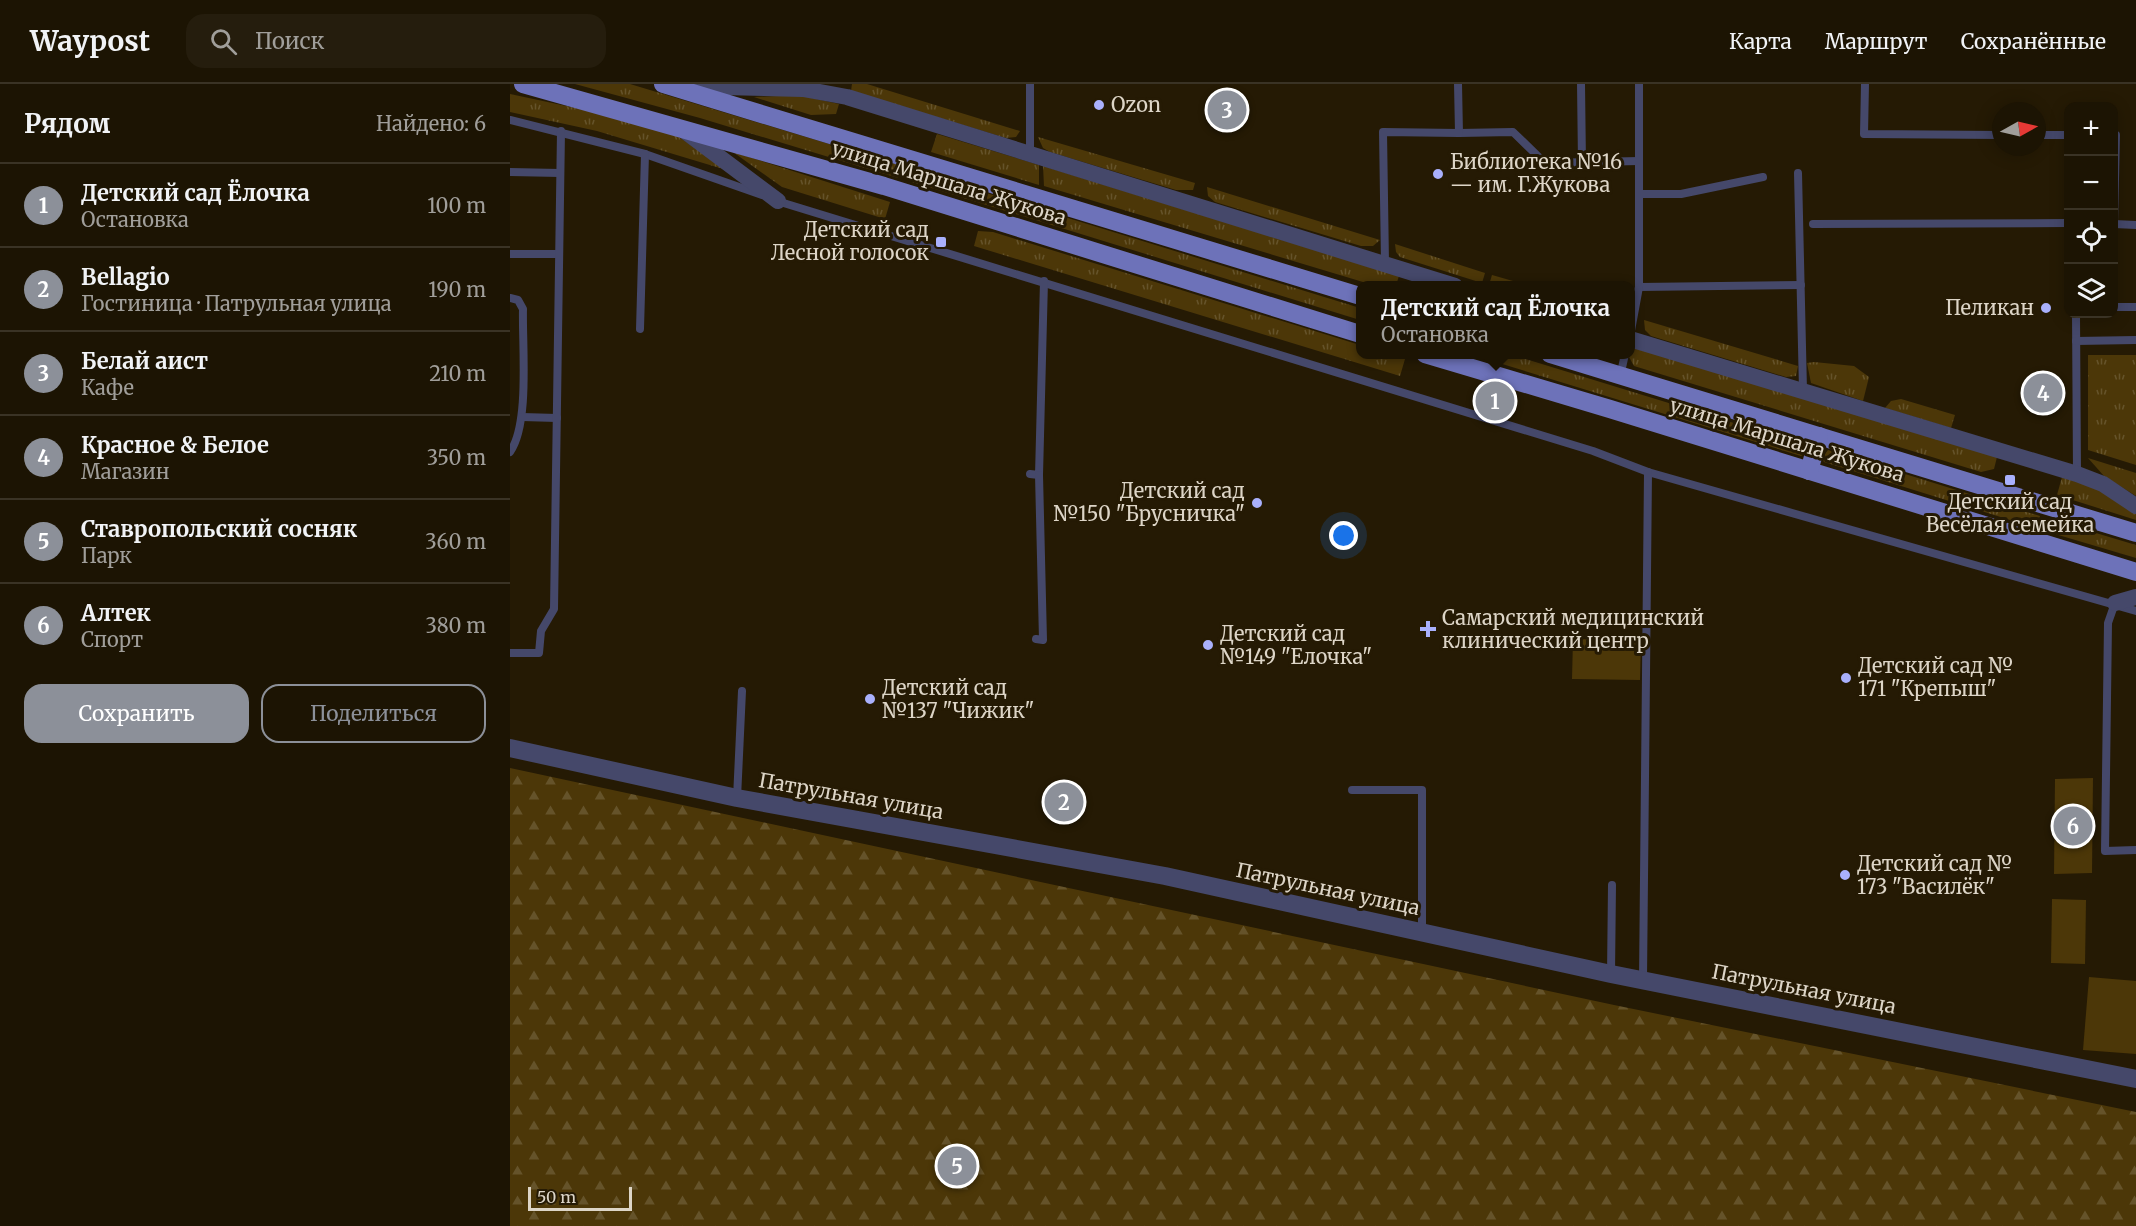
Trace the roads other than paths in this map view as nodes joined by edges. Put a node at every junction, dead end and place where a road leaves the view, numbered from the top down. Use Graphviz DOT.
graph roads {
  1 [pos="523,84"];
  2 [pos="1030,84"];
  3 [pos="1458,84"];
  4 [pos="1581,84"];
  5 [pos="1639,84"];
  6 [pos="1865,84"];
  7 [pos="665,85"];
  8 [pos="749,87"];
  9 [pos="779,87"];
  10 [pos="510,120"];
  11 [pos="678,126"];
  12 [pos="561,131"];
  13 [pos="1459,133"];
  14 [pos="1992,135"];
  15 [pos="2046,135"];
  16 [pos="2064,135"];
  17 [pos="645,154"];
  18 [pos="1030,154"];
  19 [pos="2116,156"];
  20 [pos="1639,161"];
  21 [pos="1582,163"];
  22 [pos="510,171"];
  23 [pos="560,173"];
  24 [pos="1798,173"];
  25 [pos="1763,177"];
  26 [pos="1639,194"];
  27 [pos="778,201"];
  28 [pos="2114,210"];
  29 [pos="2064,223"];
  30 [pos="1813,224"];
  31 [pos="2118,224"];
  32 [pos="2136,225"];
  33 [pos="510,254"];
  34 [pos="559,254"];
  35 [pos="1385,264"];
  36 [pos="1044,281"];
  37 [pos="1442,281"];
  38 [pos="1801,285"];
  39 [pos="1639,287"];
  40 [pos="1356,295"];
  41 [pos="510,298"];
  42 [pos="2118,307"];
  43 [pos="2136,307"];
  44 [pos="1635,310"];
  45 [pos="2076,318"];
  46 [pos="640,329"];
  47 [pos="1356,333"];
  48 [pos="1635,340"];
  49 [pos="2136,340"];
  50 [pos="2076,341"];
  51 [pos="1441,359"];
  52 [pos="1566,359"];
  53 [pos="1624,359"];
  54 [pos="1620,376"];
  55 [pos="1803,390"];
  56 [pos="522,417"];
  57 [pos="557,418"];
  58 [pos="1819,436"];
  59 [pos="510,452"];
  60 [pos="1809,471"];
  61 [pos="1648,472"];
  62 [pos="2077,474"];
  63 [pos="2136,506"];
  64 [pos="2136,533"];
  65 [pos="2136,572"];
  66 [pos="2136,597"];
  67 [pos="2115,603"];
  68 [pos="2136,611"];
  69 [pos="1036,639"];
  70 [pos="510,652"];
  71 [pos="742,690"];
  72 [pos="510,748"];
  73 [pos="1352,789"];
  74 [pos="737,798"];
  75 [pos="2136,850"];
  76 [pos="1612,885"];
  77 [pos="1422,932"];
  78 [pos="1611,974"];
  79 [pos="1643,980"];
  80 [pos="2136,1079"];
  1 -- 11 [label="main road, улица Маршала Жукова"];
  2 -- 18 [label="lane"];
  3 -- 13 [label="lane"];
  4 -- 21 [label="lane"];
  5 -- 20 [label="lane"];
  6 -- 14 [label="lane"];
  7 -- 8 [label="street"];
  7 -- 40 [label="main road, улица Маршала Жукова"];
  8 -- 9 [label="street"];
  9 -- 18 [label="street"];
  10 -- 12 [label="lane"];
  11 -- 27 [label="street"];
  11 -- 47 [label="main road, улица Маршала Жукова"];
  12 -- 17 [label="lane"];
  12 -- 23 [label="lane"];
  13 -- 21 [label="lane"];
  13 -- 35 [label="lane"];
  15 -- 16 [label="lane"];
  17 -- 27 [label="lane"];
  17 -- 46 [label="lane"];
  18 -- 35 [label="street"];
  19 -- 28 [label="lane"];
  20 -- 21 [label="lane"];
  20 -- 26 [label="lane"];
  22 -- 23 [label="lane"];
  23 -- 34 [label="lane"];
  24 -- 38 [label="lane"];
  25 -- 26 [label="lane"];
  26 -- 39 [label="lane"];
  27 -- 36 [label="lane"];
  29 -- 30 [label="lane"];
  31 -- 32 [label="lane"];
  33 -- 34 [label="lane"];
  34 -- 57 [label="lane"];
  35 -- 37 [label="street"];
  36 -- 61 [label="lane"];
  36 -- 69 [label="lane"];
  38 -- 39 [label="lane"];
  38 -- 55 [label="lane"];
  39 -- 44 [label="lane"];
  41 -- 56 [label="lane"];
  42 -- 43 [label="lane"];
  45 -- 50 [label="lane"];
  48 -- 55 [label="street"];
  49 -- 50 [label="lane"];
  50 -- 62 [label="lane"];
  51 -- 60 [label="main road, улица Маршала Жукова"];
  52 -- 54 [label="main road, улица Маршала Жукова"];
  53 -- 54 [label="lane"];
  54 -- 58 [label="main road, улица Маршала Жукова"];
  55 -- 62 [label="street"];
  56 -- 57 [label="lane"];
  56 -- 59 [label="lane"];
  57 -- 70 [label="lane"];
  58 -- 60 [label="main road"];
  58 -- 64 [label="main road, улица Маршала Жукова"];
  60 -- 65 [label="main road, улица Маршала Жукова"];
  61 -- 67 [label="lane"];
  61 -- 79 [label="lane"];
  62 -- 63 [label="street"];
  66 -- 67 [label="street"];
  67 -- 68 [label="lane"];
  67 -- 75 [label="lane"];
  71 -- 74 [label="lane"];
  72 -- 74 [label="street, Патрульная улица"];
  73 -- 77 [label="lane"];
  74 -- 77 [label="street, Патрульная улица"];
  76 -- 78 [label="lane"];
  77 -- 78 [label="street, Патрульная улица"];
  78 -- 79 [label="street, Патрульная улица"];
  79 -- 80 [label="street, Патрульная улица"];
}
